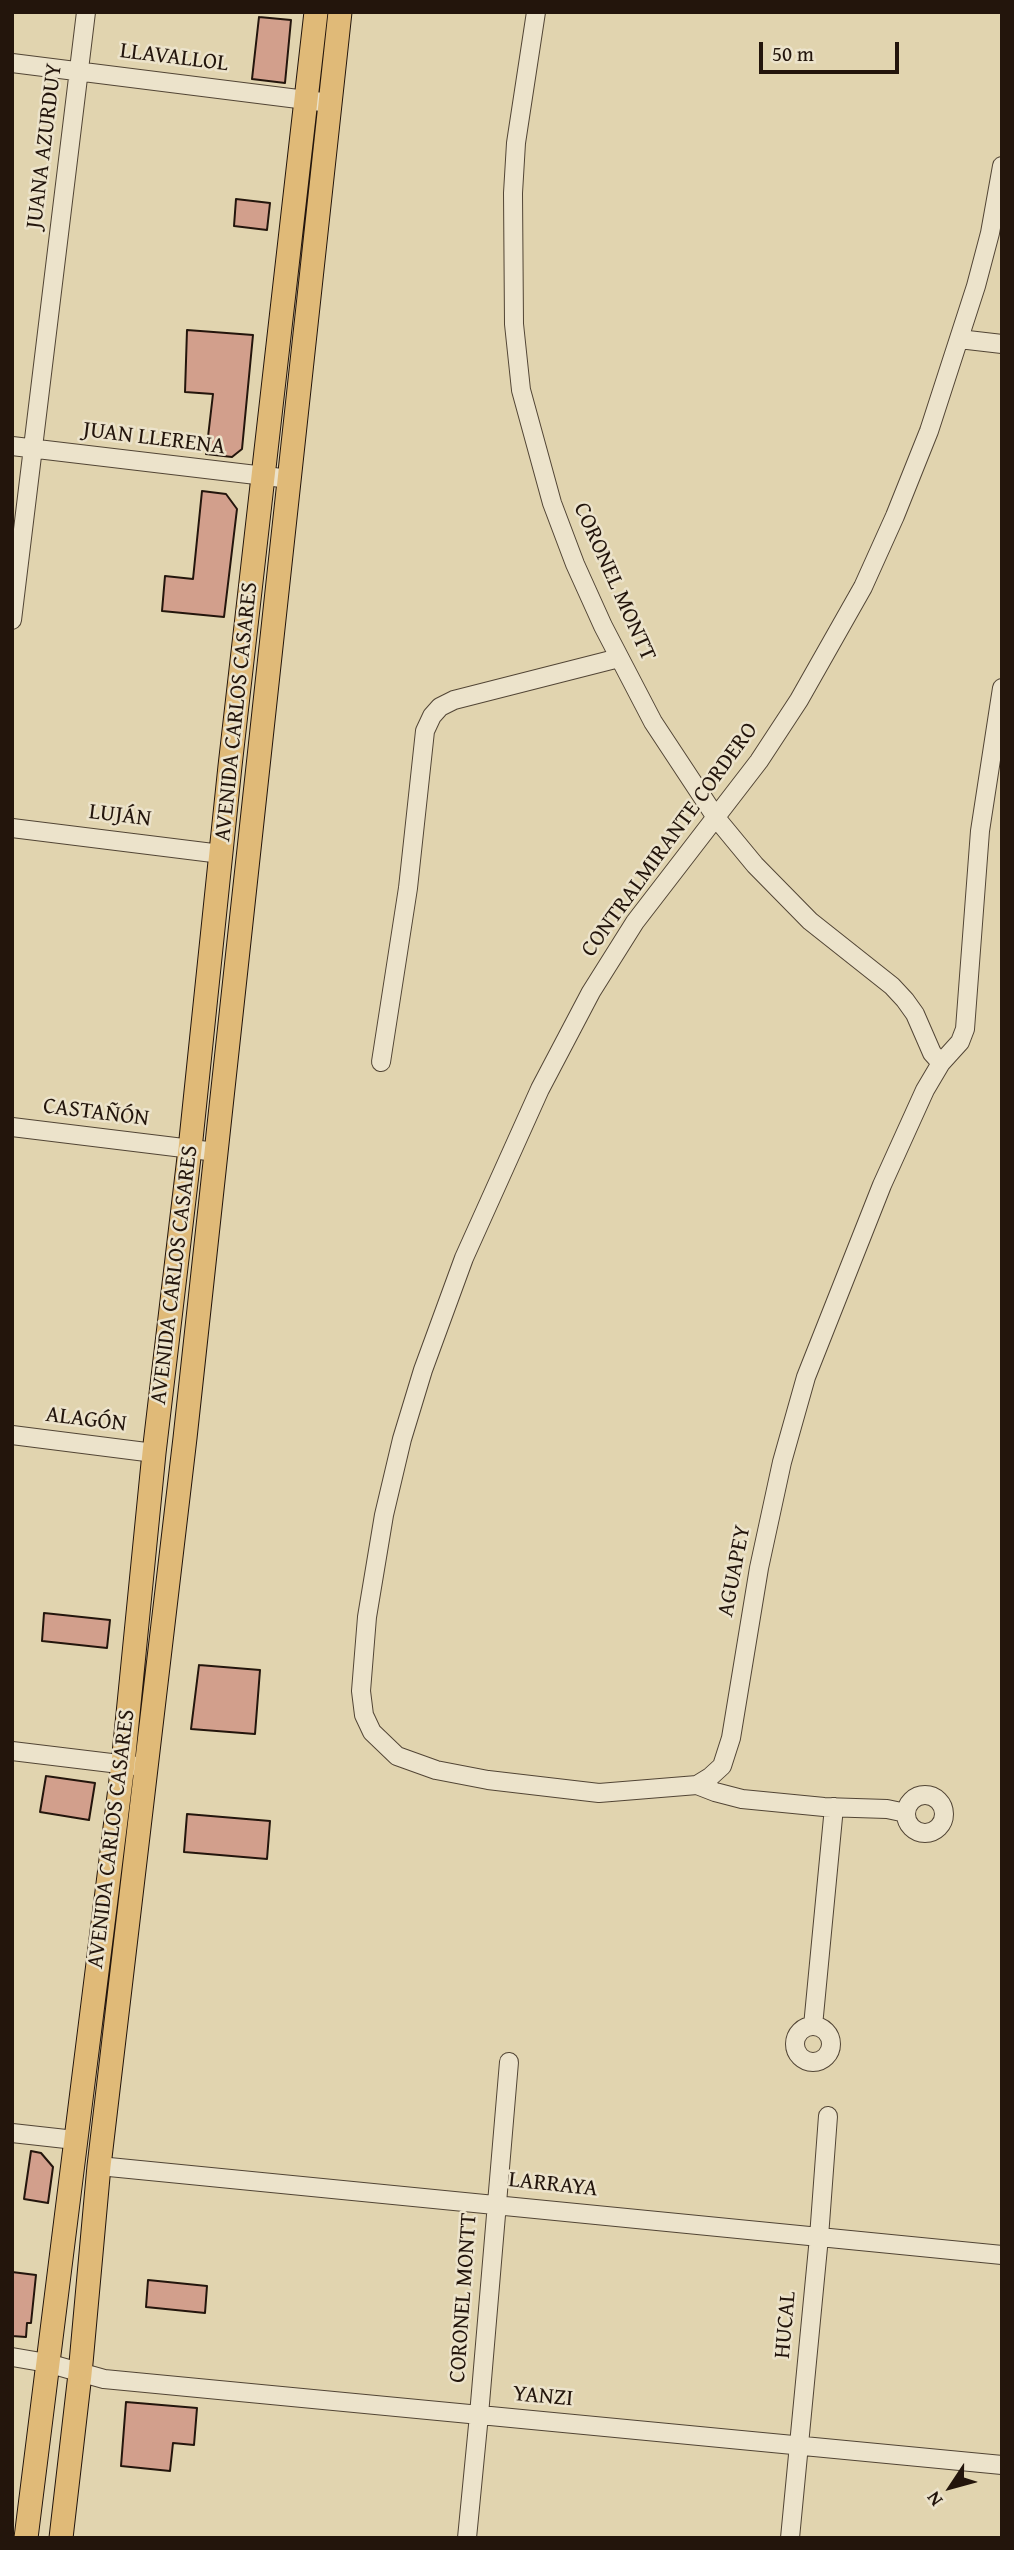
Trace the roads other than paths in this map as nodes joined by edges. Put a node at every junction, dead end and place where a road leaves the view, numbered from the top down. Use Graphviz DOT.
graph roads {
  1 [pos="86,12"];
  2 [pos="316,12"];
  3 [pos="340,12"];
  4 [pos="536,12"];
  5 [pos="12,63"];
  6 [pos="80,71"];
  7 [pos="306,100"];
  8 [pos="330,103"];
  9 [pos="1002,166"];
  10 [pos="959,339"];
  11 [pos="1002,344"];
  12 [pos="12,446"];
  13 [pos="32,448"];
  14 [pos="263,477"];
  15 [pos="290,479"];
  16 [pos="12,620"];
  17 [pos="619,658"];
  18 [pos="1002,688"];
  19 [pos="717,819"];
  20 [pos="12,828"];
  21 [pos="221,854"];
  22 [pos="381,1062"];
  23 [pos="941,1063"];
  24 [pos="12,1127"];
  25 [pos="191,1149"];
  26 [pos="216,1152"];
  27 [pos="12,1435"];
  28 [pos="154,1453"];
  29 [pos="12,1751"];
  30 [pos="123,1763"];
  31 [pos="146,1768"];
  32 [pos="697,1785"];
  33 [pos="834,1807"];
  34 [pos="906,1812"];
  35 [pos="814,2026"];
  36 [pos="509,2062"];
  37 [pos="828,2116"];
  38 [pos="12,2133"];
  39 [pos="75,2140"];
  40 [pos="99,2166"];
  41 [pos="496,2203"];
  42 [pos="819,2237"];
  43 [pos="1002,2255"];
  44 [pos="12,2357"];
  45 [pos="47,2362"];
  46 [pos="80,2374"];
  47 [pos="480,2415"];
  48 [pos="799,2446"];
  49 [pos="1002,2465"];
  50 [pos="26,2538"];
  51 [pos="61,2538"];
  52 [pos="467,2538"];
  53 [pos="790,2538"];
  1 -- 6 [label="street, JUANA AZURDUY"];
  2 -- 7 [label="main road, AVENIDA CARLOS CASARES"];
  3 -- 8 [label="main road, AVENIDA CARLOS CASARES"];
  4 -- 17 [label="street, CORONEL MONTT"];
  5 -- 6 [label="street, LLAVALLOL"];
  6 -- 7 [label="street, LLAVALLOL"];
  6 -- 13 [label="street, JUANA AZURDUY"];
  7 -- 8 [label="street, LLAVALLOL"];
  7 -- 14 [label="main road, AVENIDA CARLOS CASARES"];
  8 -- 15 [label="main road, AVENIDA CARLOS CASARES"];
  9 -- 10 [label="street, CONTRALMIRANTE CORDERO"];
  10 -- 11 [label="street"];
  10 -- 19 [label="street, CONTRALMIRANTE CORDERO"];
  12 -- 13 [label="street, JUAN LLERENA"];
  13 -- 14 [label="street, JUAN LLERENA"];
  13 -- 16 [label="street, JUANA AZURDUY"];
  14 -- 15 [label="street, JUAN LLERENA"];
  14 -- 21 [label="main road, AVENIDA CARLOS CASARES"];
  15 -- 26 [label="main road, AVENIDA CARLOS CASARES"];
  17 -- 19 [label="street, CORONEL MONTT"];
  17 -- 22 [label="street"];
  18 -- 23 [label="street, AGUAPEY"];
  19 -- 23 [label="street, CORONEL MONTT"];
  19 -- 32 [label="street, CONTRALMIRANTE CORDERO"];
  20 -- 21 [label="street, LUJÁN"];
  21 -- 25 [label="main road, AVENIDA CARLOS CASARES"];
  23 -- 32 [label="street, AGUAPEY"];
  24 -- 25 [label="street, CASTAÑÓN"];
  25 -- 26 [label="street, CASTAÑÓN"];
  25 -- 28 [label="main road, AVENIDA CARLOS CASARES"];
  26 -- 31 [label="main road, AVENIDA CARLOS CASARES"];
  27 -- 28 [label="street, ALAGÓN"];
  28 -- 30 [label="main road, AVENIDA CARLOS CASARES"];
  29 -- 30 [label="street"];
  30 -- 31 [label="street"];
  30 -- 39 [label="main road, AVENIDA CARLOS CASARES"];
  31 -- 40 [label="main road, AVENIDA CARLOS CASARES"];
  32 -- 33 [label="street"];
  33 -- 34 [label="street"];
  33 -- 35 [label="street"];
  36 -- 41 [label="street, CORONEL MONTT"];
  37 -- 42 [label="street, HUCAL"];
  38 -- 39 [label="street"];
  39 -- 45 [label="main road, AVENIDA CARLOS CASARES"];
  40 -- 41 [label="street, LARRAYA"];
  40 -- 46 [label="main road, AVENIDA CARLOS CASARES"];
  41 -- 42 [label="street, LARRAYA"];
  41 -- 47 [label="street, CORONEL MONTT"];
  42 -- 43 [label="street, LARRAYA"];
  42 -- 48 [label="street, HUCAL"];
  44 -- 45 [label="street, YANZI"];
  45 -- 46 [label="street, YANZI"];
  45 -- 50 [label="main road, AVENIDA CARLOS CASARES"];
  46 -- 47 [label="street, YANZI"];
  46 -- 51 [label="main road, AVENIDA CARLOS CASARES"];
  47 -- 48 [label="street, YANZI"];
  47 -- 52 [label="street, CORONEL MONTT"];
  48 -- 49 [label="street, YANZI"];
  48 -- 53 [label="street, HUCAL"];
}
